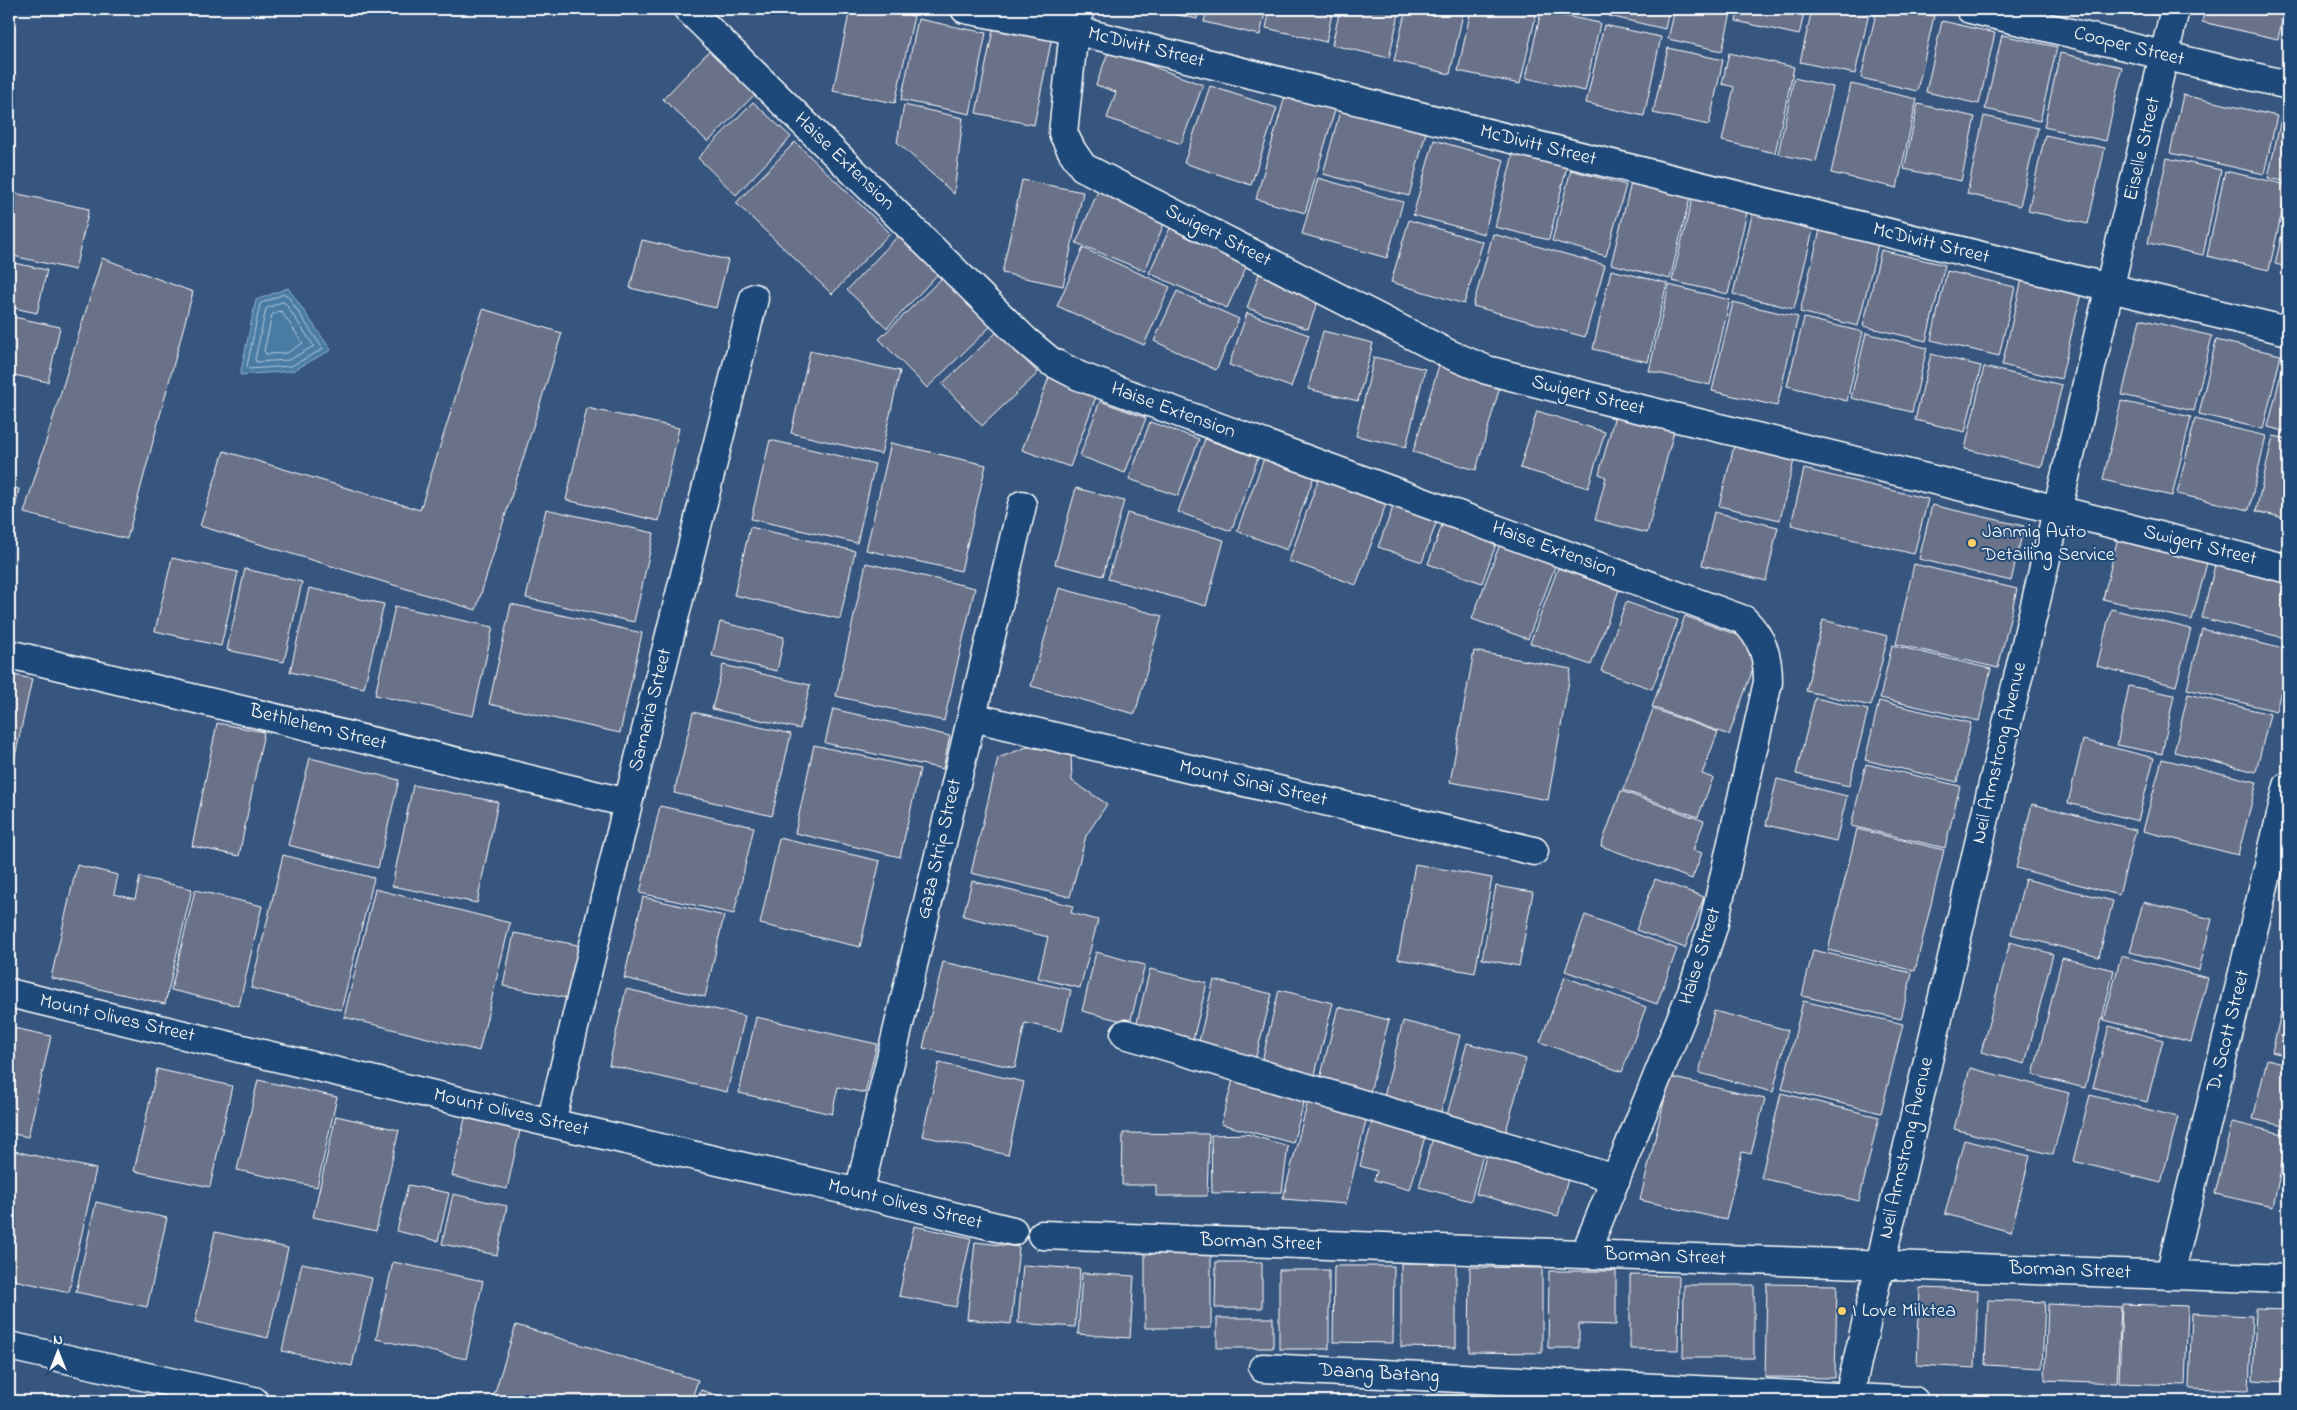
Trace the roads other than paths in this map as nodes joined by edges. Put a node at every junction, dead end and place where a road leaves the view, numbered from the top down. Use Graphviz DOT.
graph roads {
  1 [pos="688,9"];
  2 [pos="966,9"];
  3 [pos="1970,9"];
  4 [pos="2175,9"];
  5 [pos="1077,19"];
  6 [pos="2164,56"];
  7 [pos="2288,85"];
  8 [pos="2110,288"];
  9 [pos="754,298"];
  10 [pos="2288,331"];
  11 [pos="1022,505"];
  12 [pos="2058,510"];
  13 [pos="2288,569"];
  14 [pos="1763,644"];
  15 [pos="9,654"];
  16 [pos="972,717"];
  17 [pos="2288,786"];
  18 [pos="628,803"];
  19 [pos="1534,851"];
  20 [pos="9,993"];
  21 [pos="1125,1034"];
  22 [pos="551,1123"];
  23 [pos="1616,1179"];
  24 [pos="859,1193"];
  25 [pos="1013,1231"];
  26 [pos="1042,1235"];
  27 [pos="1585,1254"];
  28 [pos="1880,1264"];
  29 [pos="2170,1275"];
  30 [pos="2288,1279"];
  31 [pos="9,1346"];
  32 [pos="1263,1368"];
  33 [pos="1848,1399"];
  34 [pos="254,1401"];
  35 [pos="1914,1401"];
  1 -- 14 [label="street, Haise Extension"];
  2 -- 5 [label="street, McDivitt Street"];
  3 -- 6 [label="street, Cooper Street"];
  4 -- 6 [label="street, Eiselle Street"];
  5 -- 8 [label="street, McDivitt Street"];
  5 -- 12 [label="street, Swigert Street"];
  6 -- 7 [label="street, Cooper Street"];
  6 -- 8 [label="street, Eiselle Street"];
  8 -- 10 [label="street"];
  8 -- 12 [label="street, Neil Armstrong Avenue"];
  9 -- 18 [label="street, Samaria Srteet"];
  11 -- 16 [label="street, Gaza Strip Street"];
  12 -- 13 [label="street, Swigert Street"];
  12 -- 28 [label="street, Neil Armstrong Avenue"];
  14 -- 23 [label="street, Haise Street"];
  15 -- 18 [label="street, Bethlehem Street"];
  16 -- 19 [label="street, Mount Sinai Street"];
  16 -- 24 [label="street, Gaza Strip Street"];
  17 -- 29 [label="street, D. Scott Street"];
  18 -- 22 [label="street, Samaria Srteet"];
  20 -- 22 [label="street, Mount Olives Street"];
  21 -- 23 [label="street"];
  22 -- 24 [label="street, Mount Olives Street"];
  23 -- 27 [label="street, Haise Street"];
  24 -- 25 [label="street, Mount Olives Street"];
  26 -- 27 [label="street, Borman Street"];
  27 -- 28 [label="street, Borman Street"];
  28 -- 29 [label="street, Borman Street"];
  28 -- 33 [label="street, Neil Armstrong Avenue"];
  29 -- 30 [label="street, Borman Street"];
  31 -- 34 [label="street"];
  32 -- 33 [label="street, Daang Batang"];
  33 -- 35 [label="street, Daang Batang"];
}
